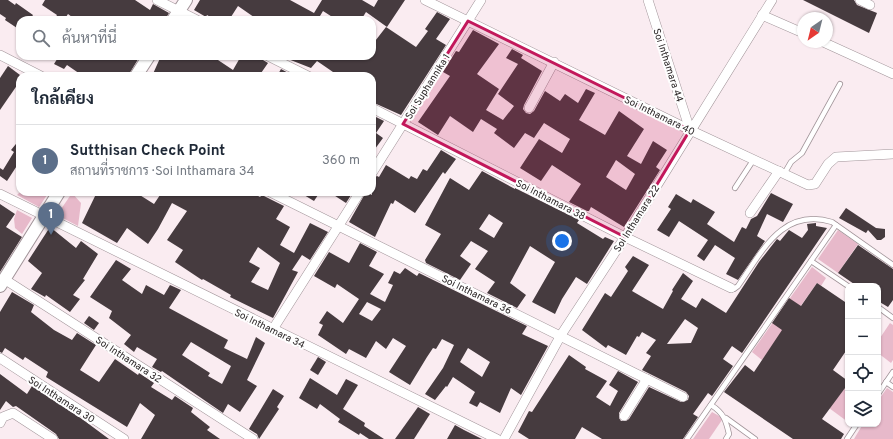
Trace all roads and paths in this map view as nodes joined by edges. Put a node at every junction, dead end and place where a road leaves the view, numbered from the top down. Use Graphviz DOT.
graph roads {
  1 [pos="157,0"];
  2 [pos="186,0"];
  3 [pos="425,0"];
  4 [pos="481,0"];
  5 [pos="648,0"];
  6 [pos="772,0"];
  7 [pos="860,0"];
  8 [pos="870,5"];
  9 [pos="176,15"];
  10 [pos="762,15"];
  11 [pos="468,21"];
  12 [pos="797,30"];
  13 [pos="833,47"];
  14 [pos="0,55"];
  15 [pos="146,60"];
  16 [pos="276,60"];
  17 [pos="554,62"];
  18 [pos="33,72"];
  19 [pos="139,72"];
  20 [pos="300,72"];
  21 [pos="893,74"];
  22 [pos="840,84"];
  23 [pos="529,108"];
  24 [pos="376,110"];
  25 [pos="403,124"];
  26 [pos="690,130"];
  27 [pos="893,154"];
  28 [pos="754,159"];
  29 [pos="376,167"];
  30 [pos="781,172"];
  31 [pos="735,188"];
  32 [pos="0,194"];
  33 [pos="56,196"];
  34 [pos="278,196"];
  35 [pos="357,196"];
  36 [pos="750,213"];
  37 [pos="43,216"];
  38 [pos="836,225"];
  39 [pos="338,226"];
  40 [pos="625,237"];
  41 [pos="811,261"];
  42 [pos="893,265"];
  43 [pos="2,283"];
  44 [pos="845,284"];
  45 [pos="731,288"];
  46 [pos="881,309"];
  47 [pos="893,318"];
  48 [pos="273,329"];
  49 [pos="561,335"];
  50 [pos="0,358"];
  51 [pos="893,372"];
  52 [pos="647,378"];
  53 [pos="886,382"];
  54 [pos="893,387"];
  55 [pos="880,391"];
  56 [pos="683,397"];
  57 [pos="711,405"];
  58 [pos="624,416"];
  59 [pos="725,418"];
  60 [pos="0,423"];
  61 [pos="855,427"];
  62 [pos="53,439"];
  63 [pos="124,439"];
  64 [pos="253,439"];
  65 [pos="497,439"];
  66 [pos="504,439"];
  67 [pos="687,439"];
  68 [pos="726,439"];
  69 [pos="755,439"];
  70 [pos="847,439"];
  1 -- 9 [label="street"];
  2 -- 9 [label="street"];
  3 -- 11 [label="street, Soi Inthamara 40"];
  4 -- 11 [label="street, Soi Suphannika 1"];
  5 -- 26 [label="street, Soi Inthamara 44"];
  6 -- 10 [label="street, Soi Inthamara 22"];
  7 -- 8 [label="street"];
  10 -- 12 [label="street"];
  10 -- 26 [label="street, Soi Inthamara 22"];
  11 -- 17 [label="street, Soi Inthamara 40"];
  11 -- 25 [label="street, Soi Suphannika 1"];
  13 -- 21 [label="street"];
  14 -- 18 [label="street"];
  15 -- 19 [label="street"];
  16 -- 20 [label="street"];
  17 -- 23 [label="street"];
  17 -- 26 [label="street, Soi Inthamara 40"];
  22 -- 30 [label="lane"];
  24 -- 25 [label="street, Soi Inthamara 38"];
  25 -- 29 [label="street, Soi Suphannika 1"];
  25 -- 40 [label="street, Soi Inthamara 38"];
  26 -- 28 [label="street, Soi Inthamara 40"];
  26 -- 40 [label="street, Soi Inthamara 22"];
  27 -- 30 [label="street, Soi Inthamara 40"];
  28 -- 30 [label="street, Soi Inthamara 40"];
  28 -- 31 [label="lane"];
  30 -- 36 [label="street"];
  32 -- 37 [label="street, Soi Inthamara 34"];
  33 -- 37 [label="street"];
  34 -- 39 [label="street, Soi Inthamara 36"];
  35 -- 39 [label="street"];
  37 -- 43 [label="street"];
  37 -- 48 [label="street, Soi Inthamara 34"];
  38 -- 41 [label="lane"];
  38 -- 42 [label="lane"];
  38 -- 45 [label="lane"];
  39 -- 48 [label="street"];
  39 -- 49 [label="street, Soi Inthamara 36"];
  40 -- 45 [label="street, Soi Inthamara 38"];
  40 -- 49 [label="street, Soi Inthamara 22"];
  41 -- 44 [label="lane"];
  41 -- 57 [label="lane"];
  43 -- 64 [label="street, Soi Inthamara 32"];
  46 -- 47 [label="lane"];
  48 -- 65 [label="street, Soi Inthamara 34"];
  49 -- 52 [label="street, Soi Inthamara 36"];
  49 -- 66 [label="street, Soi Inthamara 22"];
  50 -- 63 [label="street, Soi Inthamara 30"];
  51 -- 53 [label="lane"];
  52 -- 56 [label="street, Soi Inthamara 36"];
  52 -- 58 [label="street"];
  53 -- 54 [label="lane"];
  53 -- 55 [label="lane"];
  57 -- 59 [label="lane"];
  57 -- 67 [label="lane"];
  59 -- 68 [label="lane"];
  59 -- 69 [label="lane"];
  60 -- 62 [label="street"];
  61 -- 70 [label="lane"];
}
